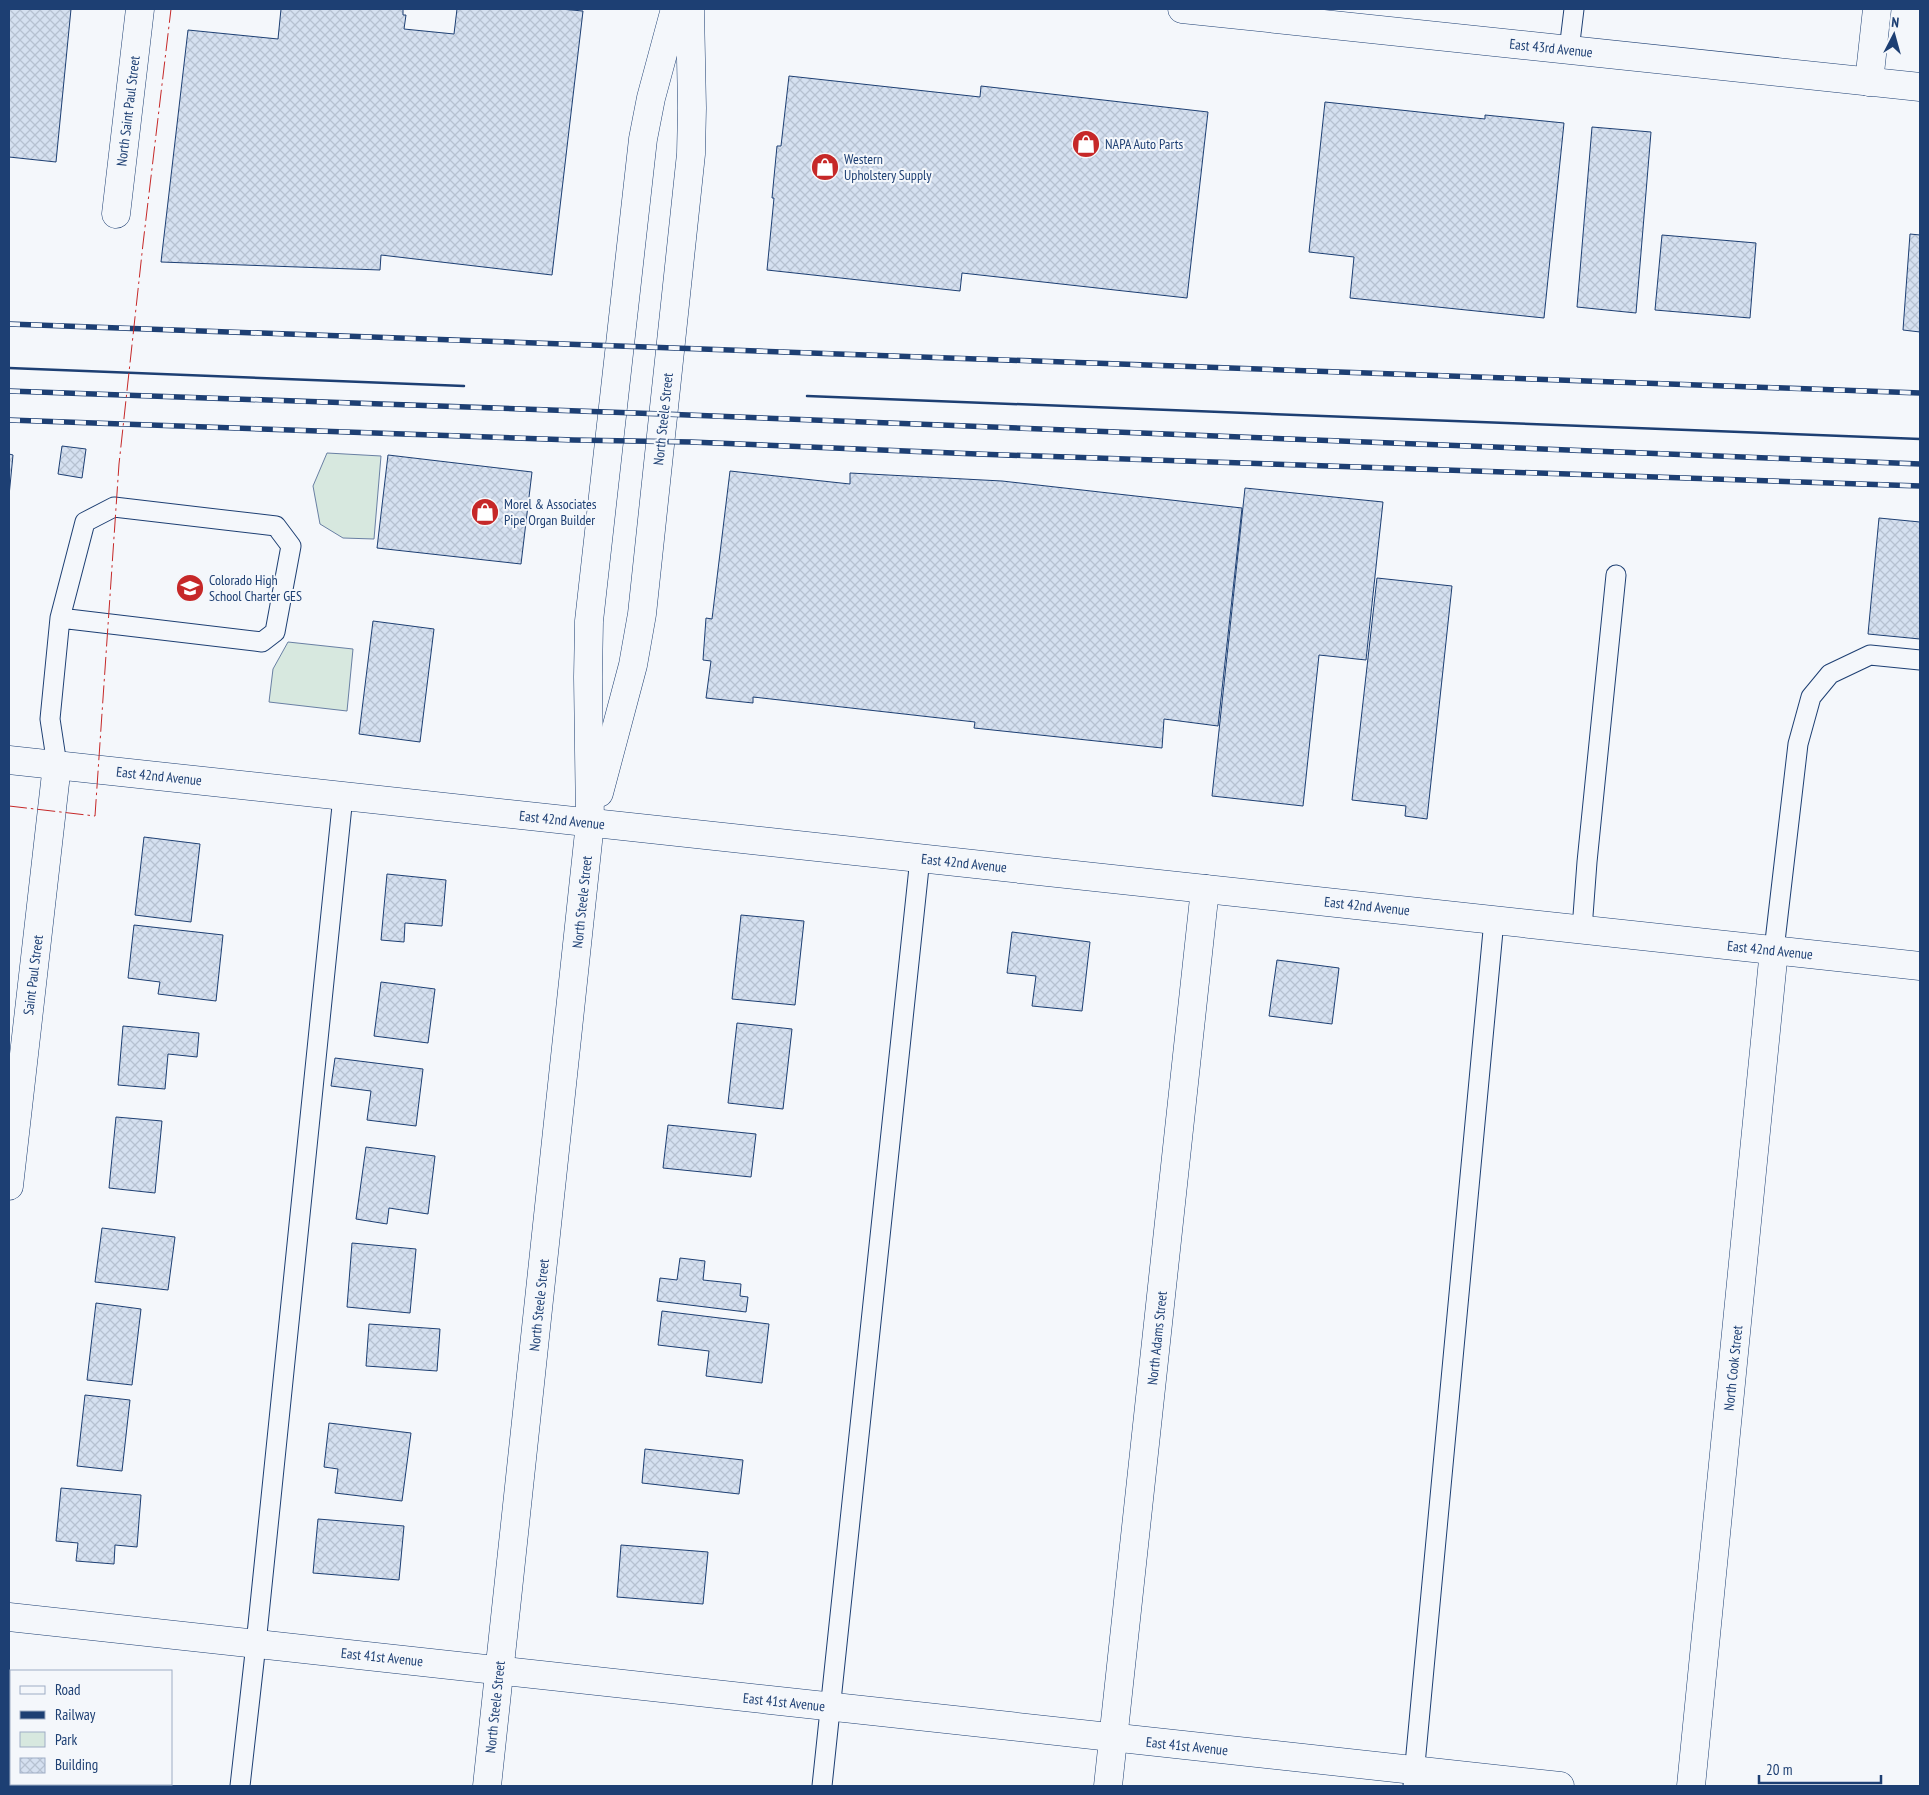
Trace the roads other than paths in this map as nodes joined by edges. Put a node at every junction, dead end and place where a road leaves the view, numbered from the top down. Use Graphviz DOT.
graph roads {
  1 [pos="140,9"];
  2 [pos="675,9"];
  3 [pos="690,9"];
  4 [pos="1182,9"];
  5 [pos="1574,9"];
  6 [pos="1877,9"];
  7 [pos="1298,15"];
  8 [pos="1569,50"];
  9 [pos="1869,82"];
  10 [pos="1920,87"];
  11 [pos="116,214"];
  12 [pos="1616,574"];
  13 [pos="60,618"];
  14 [pos="1920,660"];
  15 [pos="9,760"];
  16 [pos="58,765"];
  17 [pos="343,796"];
  18 [pos="590,823"];
  19 [pos="920,858"];
  20 [pos="1205,889"];
  21 [pos="1494,920"];
  22 [pos="1582,929"];
  23 [pos="1774,950"];
  24 [pos="1920,966"];
  25 [pos="9,1186"];
  26 [pos="9,1616"];
  27 [pos="256,1644"];
  28 [pos="500,1671"];
  29 [pos="830,1707"];
  30 [pos="1113,1738"];
  31 [pos="1413,1778"];
  32 [pos="240,1786"];
  33 [pos="487,1786"];
  34 [pos="822,1786"];
  35 [pos="1108,1786"];
  36 [pos="1560,1786"];
  37 [pos="1691,1786"];
  1 -- 11 [label="street, North Saint Paul Street"];
  2 -- 18 [label="street, North Steele Street"];
  3 -- 18 [label="street, North Steele Street"];
  4 -- 7 [label="street, East 43rd Avenue"];
  5 -- 8 [label="lane"];
  6 -- 9 [label="street"];
  7 -- 8 [label="street, East 43rd Avenue"];
  8 -- 9 [label="street, East 43rd Avenue"];
  9 -- 10 [label="street, East 43rd Avenue"];
  12 -- 22 [label="lane"];
  13 -- 13 [label="lane"];
  13 -- 16 [label="lane"];
  14 -- 23 [label="lane"];
  15 -- 16 [label="street, East 42nd Avenue"];
  16 -- 17 [label="street, East 42nd Avenue"];
  16 -- 25 [label="street, Saint Paul Street"];
  17 -- 18 [label="street, East 42nd Avenue"];
  17 -- 27 [label="lane"];
  18 -- 19 [label="street, East 42nd Avenue"];
  18 -- 28 [label="street, North Steele Street"];
  19 -- 20 [label="street, East 42nd Avenue"];
  19 -- 29 [label="lane"];
  20 -- 21 [label="street, East 42nd Avenue"];
  20 -- 30 [label="street, North Adams Street"];
  21 -- 22 [label="street, East 42nd Avenue"];
  21 -- 31 [label="lane"];
  22 -- 23 [label="street, East 42nd Avenue"];
  23 -- 24 [label="street, East 42nd Avenue"];
  23 -- 37 [label="street, North Cook Street"];
  26 -- 27 [label="street, East 41st Avenue"];
  27 -- 28 [label="street, East 41st Avenue"];
  27 -- 32 [label="lane"];
  28 -- 29 [label="street, East 41st Avenue"];
  28 -- 33 [label="street, North Steele Street"];
  29 -- 30 [label="street, East 41st Avenue"];
  29 -- 34 [label="lane"];
  30 -- 31 [label="street, East 41st Avenue"];
  30 -- 35 [label="street, North Adams Street"];
  31 -- 36 [label="street, East 41st Avenue"];
}
